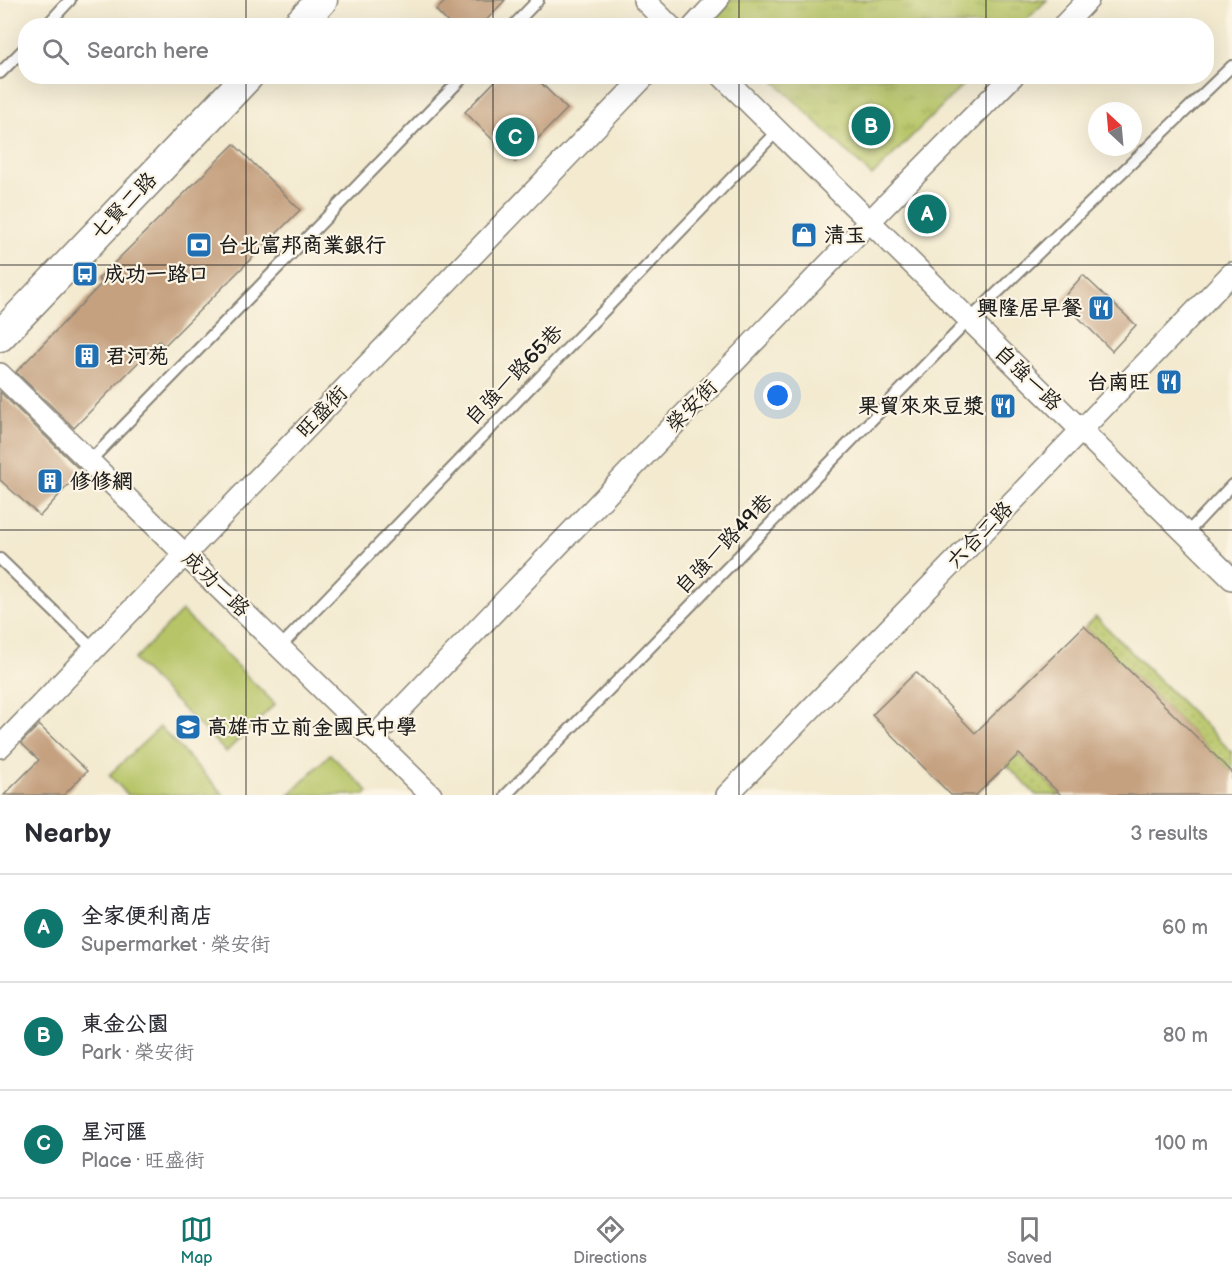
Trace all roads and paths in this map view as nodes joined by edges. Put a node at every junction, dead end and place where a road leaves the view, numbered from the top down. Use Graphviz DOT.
graph roads {
  1 [pos="70,0"];
  2 [pos="322,0"];
  3 [pos="538,0"];
  4 [pos="644,0"];
  5 [pos="718,0"];
  6 [pos="1088,0"];
  7 [pos="53,18"];
  8 [pos="305,18"];
  9 [pos="521,18"];
  10 [pos="662,18"];
  11 [pos="701,18"];
  12 [pos="1071,18"];
  13 [pos="18,55"];
  14 [pos="1232,66"];
  15 [pos="0,73"];
  16 [pos="1214,83"];
  17 [pos="240,84"];
  18 [pos="456,84"];
  19 [pos="637,84"];
  20 [pos="730,84"];
  21 [pos="1005,84"];
  22 [pos="1213,84"];
  23 [pos="777,130"];
  24 [pos="869,222"];
  25 [pos="1232,273"];
  26 [pos="969,320"];
  27 [pos="0,336"];
  28 [pos="0,374"];
  29 [pos="1081,430"];
  30 [pos="89,462"];
  31 [pos="1232,485"];
  32 [pos="1186,534"];
  33 [pos="185,554"];
  34 [pos="0,559"];
  35 [pos="1232,579"];
  36 [pos="280,647"];
  37 [pos="94,650"];
  38 [pos="373,738"];
  39 [pos="0,747"];
  40 [pos="431,795"];
  41 [pos="506,795"];
  42 [pos="727,795"];
  1 -- 7 [label="lane"];
  2 -- 8 [label="street"];
  3 -- 9 [label="lane"];
  4 -- 10 [label="street"];
  5 -- 11 [label="street"];
  6 -- 12 [label="street"];
  13 -- 15 [label="lane"];
  14 -- 16 [label="lane, 自強一路49巷"];
  17 -- 27 [label="street, 七賢二路"];
  18 -- 30 [label="lane"];
  19 -- 33 [label="street, 旺盛街"];
  20 -- 23 [label="street, 自強一路"];
  21 -- 24 [label="street, 榮安街"];
  22 -- 26 [label="lane, 自強一路49巷"];
  23 -- 24 [label="street, 自強一路"];
  23 -- 36 [label="lane, 自強一路65巷"];
  24 -- 26 [label="street, 自強一路"];
  24 -- 38 [label="street, 榮安街"];
  25 -- 29 [label="street, 六合二路"];
  26 -- 29 [label="street, 自強一路"];
  26 -- 41 [label="lane, 自強一路49巷"];
  28 -- 30 [label="street, 成功一路"];
  29 -- 32 [label="street, 自強一路"];
  29 -- 42 [label="street, 六合二路"];
  30 -- 33 [label="street, 成功一路"];
  31 -- 32 [label="lane"];
  32 -- 35 [label="street, 自強一路"];
  33 -- 36 [label="street, 成功一路"];
  33 -- 37 [label="street, 旺盛街"];
  34 -- 37 [label="lane"];
  36 -- 38 [label="street, 成功一路"];
  37 -- 39 [label="street, 旺盛街"];
  38 -- 40 [label="street, 成功一路"];
}
